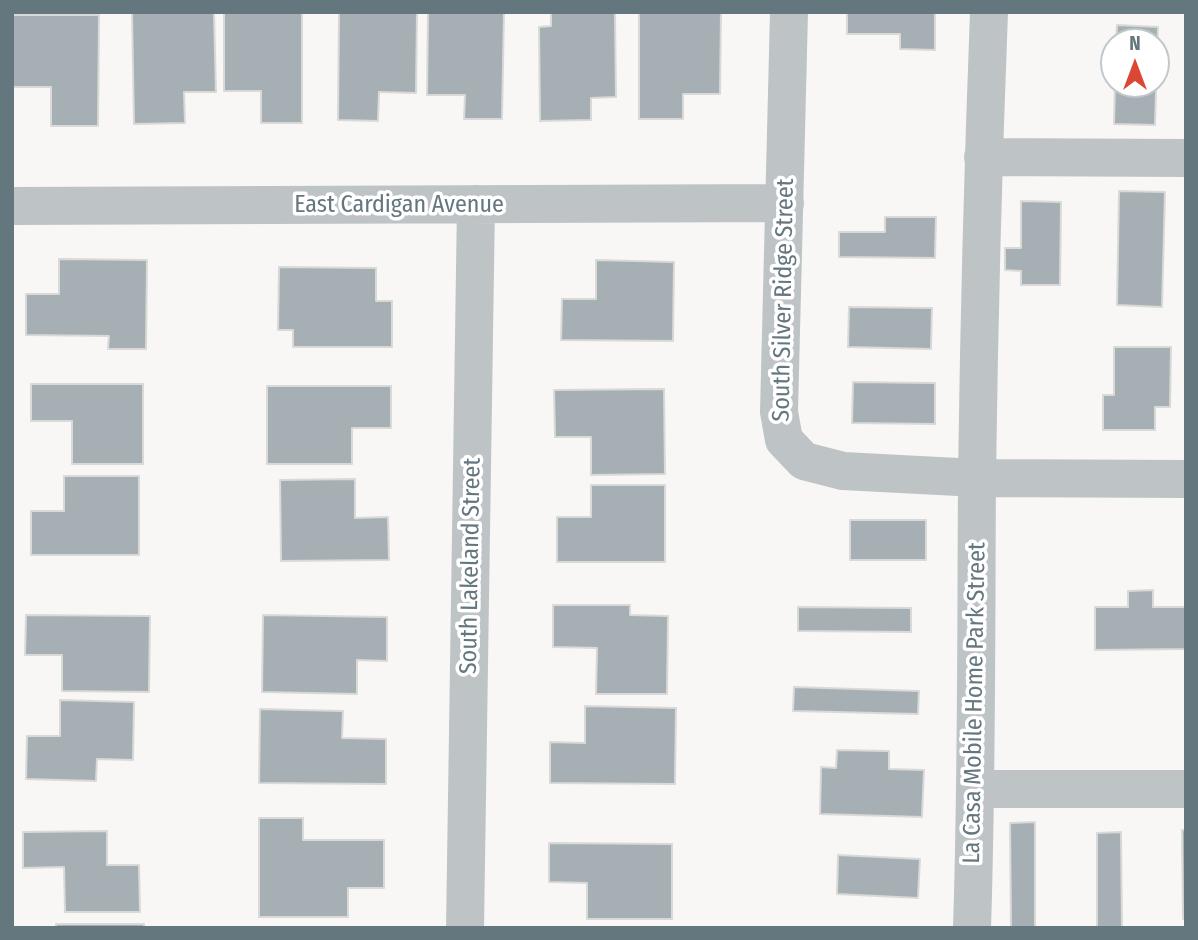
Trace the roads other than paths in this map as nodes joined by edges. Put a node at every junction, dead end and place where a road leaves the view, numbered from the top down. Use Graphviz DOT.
graph roads {
  1 [pos="789,12"];
  2 [pos="989,12"];
  3 [pos="983,157"];
  4 [pos="1186,158"];
  5 [pos="785,203"];
  6 [pos="477,204"];
  7 [pos="12,206"];
  8 [pos="977,478"];
  9 [pos="1186,479"];
  10 [pos="976,789"];
  11 [pos="1186,789"];
  12 [pos="465,928"];
  13 [pos="972,928"];
  1 -- 5 [label="street, South Silver Ridge Street"];
  2 -- 3 [label="street"];
  3 -- 4 [label="street"];
  3 -- 8 [label="street"];
  5 -- 6 [label="street, East Cardigan Avenue"];
  5 -- 8 [label="street, South Silver Ridge Street"];
  6 -- 7 [label="street, East Cardigan Avenue"];
  6 -- 12 [label="street, South Lakeland Street"];
  8 -- 9 [label="street, South Silver Ridge Street"];
  8 -- 10 [label="street, La Casa Mobile Home Park Street"];
  10 -- 11 [label="street"];
  10 -- 13 [label="street, La Casa Mobile Home Park Street"];
}
